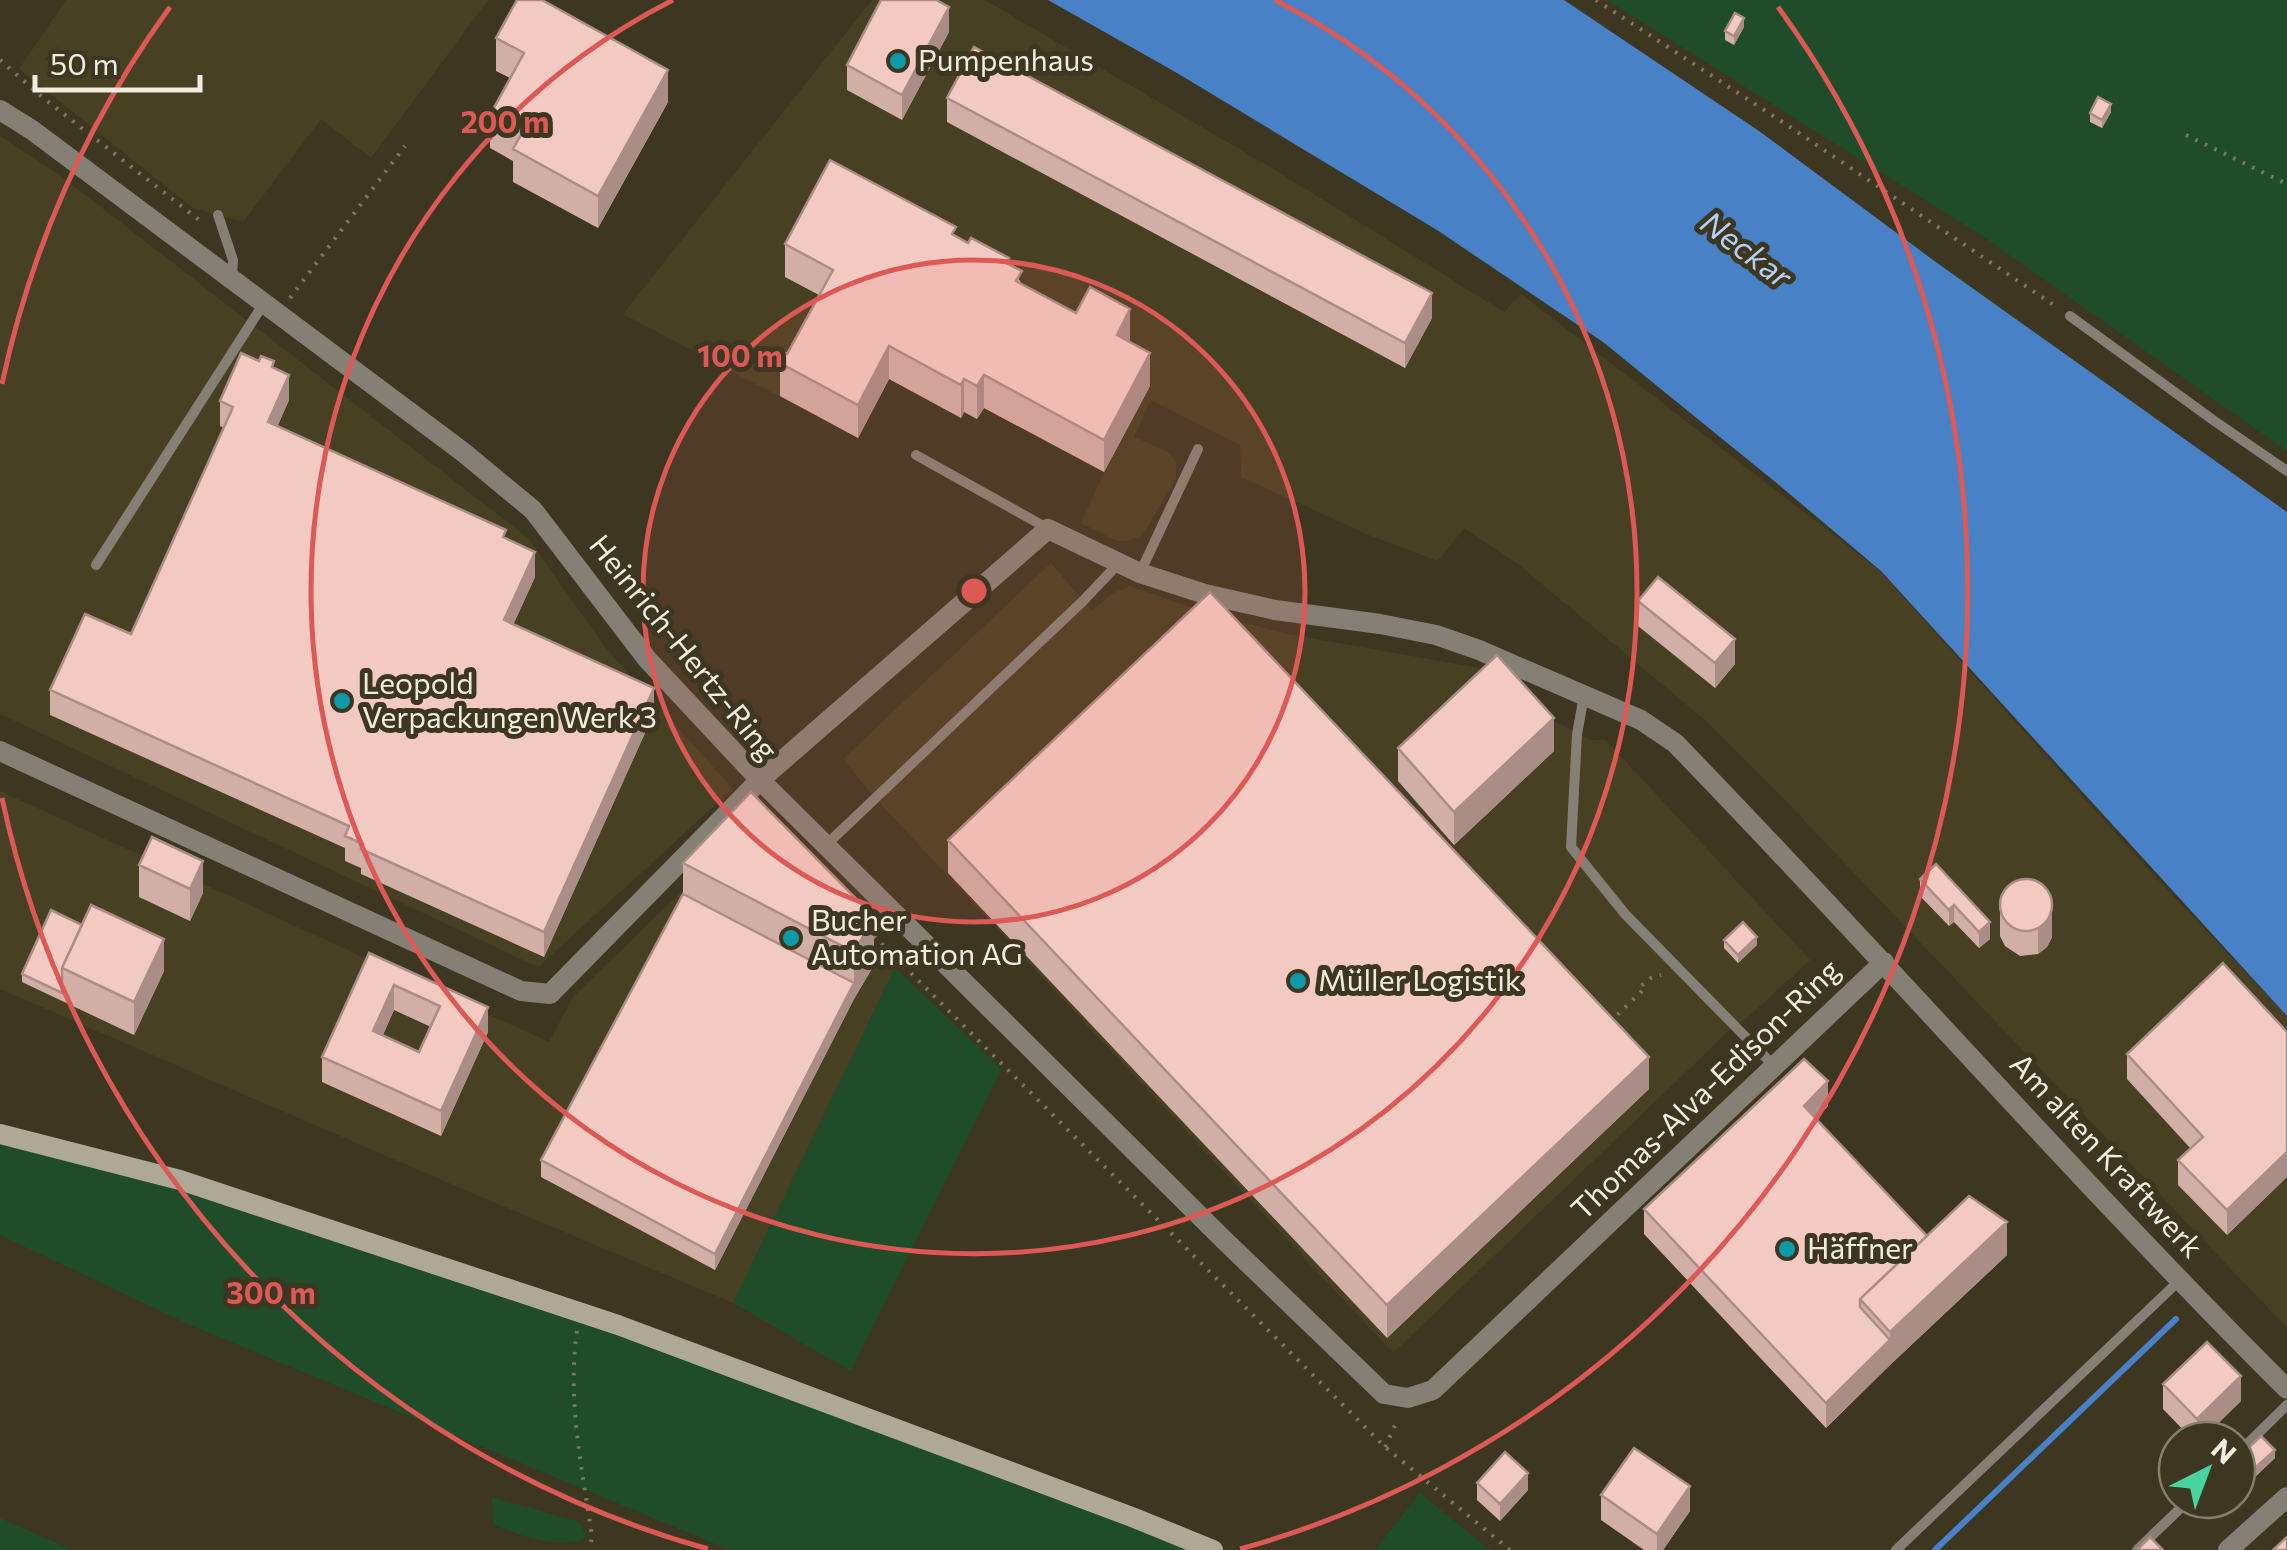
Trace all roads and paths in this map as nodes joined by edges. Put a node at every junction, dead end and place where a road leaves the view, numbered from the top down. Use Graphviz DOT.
graph roads {
  1 [pos="1596,0"];
  2 [pos="0,60"];
  3 [pos="0,110"];
  4 [pos="2186,136"];
  5 [pos="405,146"];
  6 [pos="2287,184"];
  7 [pos="218,215"];
  8 [pos="226,240"];
  9 [pos="232,278"];
  10 [pos="271,308"];
  11 [pos="2070,316"];
  12 [pos="1198,448"];
  13 [pos="916,455"];
  14 [pos="2287,471"];
  15 [pos="1048,529"];
  16 [pos="1119,563"];
  17 [pos="96,565"];
  18 [pos="1140,573"];
  19 [pos="1584,695"];
  20 [pos="0,751"];
  21 [pos="760,780"];
  22 [pos="826,845"];
  23 [pos="866,928"];
  24 [pos="1884,962"];
  25 [pos="1690,980"];
  26 [pos="1602,1030"];
  27 [pos="1775,1067"];
  28 [pos="0,1134"];
  29 [pos="2180,1280"];
  30 [pos="580,1313"];
  31 [pos="2287,1390"];
  32 [pos="1408,1398"];
  33 [pos="2287,1406"];
  34 [pos="2257,1435"];
  35 [pos="1385,1447"];
  36 [pos="2287,1496"];
  37 [pos="2168,1520"];
  38 [pos="590,1550"];
  39 [pos="1213,1550"];
  40 [pos="1510,1550"];
  41 [pos="1896,1550"];
  42 [pos="2137,1550"];
  43 [pos="2228,1550"];
  1 -- 11 [label="path"];
  2 -- 8 [label="path"];
  3 -- 9 [label="street, Heinrich-Hertz-Ring"];
  4 -- 6 [label="path"];
  5 -- 10 [label="path"];
  7 -- 8 [label="lane"];
  8 -- 9 [label="lane"];
  9 -- 10 [label="street, Heinrich-Hertz-Ring"];
  10 -- 17 [label="lane"];
  10 -- 21 [label="street, Heinrich-Hertz-Ring"];
  11 -- 14 [label="lane"];
  12 -- 18 [label="lane"];
  13 -- 15 [label="lane"];
  15 -- 16 [label="street, Thomas-Alva-Edison-Ring"];
  15 -- 21 [label="street"];
  16 -- 18 [label="street, Thomas-Alva-Edison-Ring"];
  16 -- 22 [label="lane"];
  18 -- 19 [label="street, Thomas-Alva-Edison-Ring"];
  19 -- 24 [label="street, Thomas-Alva-Edison-Ring"];
  19 -- 25 [label="lane"];
  20 -- 21 [label="street, Heinrich-Hertz-Ring"];
  21 -- 22 [label="street"];
  22 -- 32 [label="street"];
  23 -- 35 [label="path"];
  24 -- 27 [label="street, Thomas-Alva-Edison-Ring"];
  24 -- 29 [label="street, Am alten Kraftwerk"];
  25 -- 26 [label="path"];
  25 -- 27 [label="lane"];
  27 -- 32 [label="street, Thomas-Alva-Edison-Ring"];
  28 -- 30 [label="main road"];
  29 -- 31 [label="street, Am alten Kraftwerk"];
  29 -- 41 [label="lane"];
  30 -- 38 [label="path"];
  30 -- 39 [label="main road"];
  32 -- 35 [label="path"];
  33 -- 34 [label="lane"];
  35 -- 40 [label="path"];
  36 -- 43 [label="street"];
  37 -- 42 [label="lane"];
}
